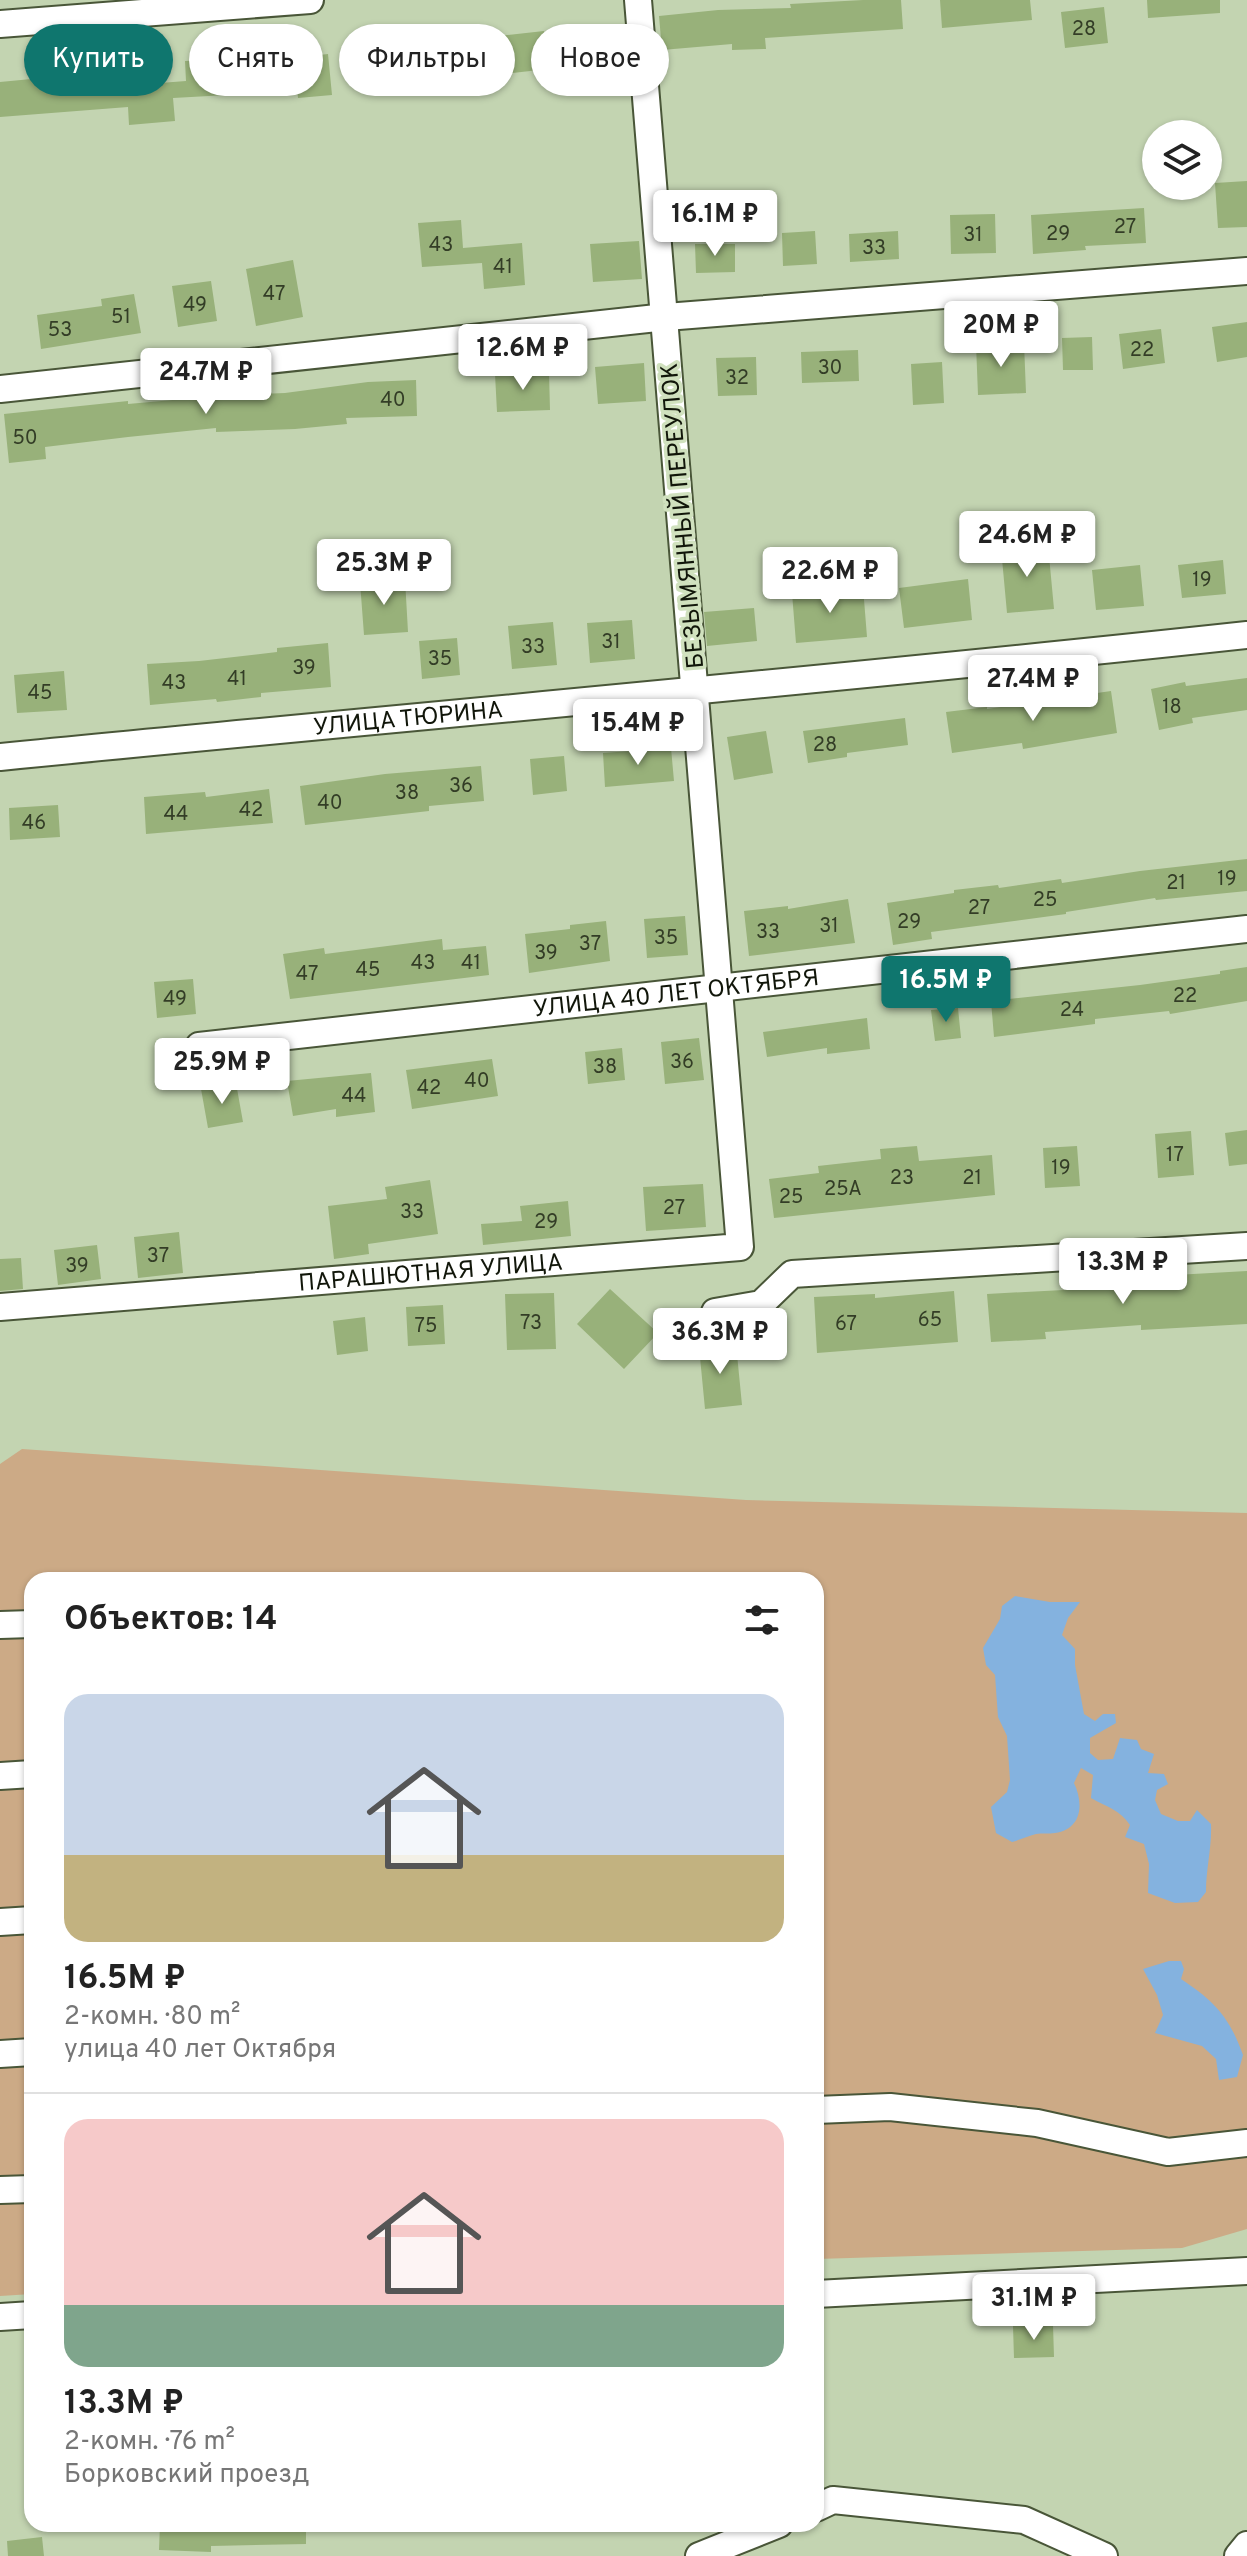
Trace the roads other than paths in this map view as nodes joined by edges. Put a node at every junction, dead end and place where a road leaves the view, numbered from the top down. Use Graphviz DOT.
graph roads {
  1 [pos="310,0"];
  2 [pos="638,0"];
  3 [pos="0,24"];
  4 [pos="1247,271"];
  5 [pos="666,317"];
  6 [pos="0,389"];
  7 [pos="1247,635"];
  8 [pos="695,690"];
  9 [pos="0,757"];
  10 [pos="1247,929"];
  11 [pos="720,987"];
  12 [pos="199,1046"];
  13 [pos="730,1127"];
  14 [pos="1247,1246"];
  15 [pos="0,1307"];
  16 [pos="715,1312"];
  17 [pos="24,1624"];
  18 [pos="0,1625"];
  19 [pos="24,1774"];
  20 [pos="0,1776"];
  21 [pos="24,1920"];
  22 [pos="0,1922"];
  23 [pos="24,2052"];
  24 [pos="0,2054"];
  25 [pos="824,2110"];
  26 [pos="1247,2143"];
  27 [pos="24,2189"];
  28 [pos="0,2190"];
  29 [pos="1247,2271"];
  30 [pos="824,2294"];
  31 [pos="24,2316"];
  32 [pos="0,2317"];
  33 [pos="824,2504"];
  34 [pos="759,2532"];
  35 [pos="1247,2545"];
  36 [pos="699,2556"];
  37 [pos="1104,2556"];
  38 [pos="1238,2556"];
  1 -- 3 [label="street"];
  2 -- 5 [label="street, БЕЗЫМЯННЫЙ ПЕРЕУЛОК"];
  4 -- 5 [label="street"];
  5 -- 6 [label="street"];
  5 -- 8 [label="street, БЕЗЫМЯННЫЙ ПЕРЕУЛОК"];
  7 -- 8 [label="street, УЛИЦА ТЮРИНА"];
  8 -- 9 [label="street, УЛИЦА ТЮРИНА"];
  8 -- 11 [label="street, БЕЗЫМЯННЫЙ ПЕРЕУЛОК"];
  10 -- 11 [label="street, УЛИЦА 40 ЛЕТ ОКТЯБРЯ"];
  11 -- 12 [label="street, УЛИЦА 40 ЛЕТ ОКТЯБРЯ"];
  11 -- 13 [label="street, БЕЗЫМЯННЫЙ ПЕРЕУЛОК"];
  13 -- 15 [label="street, ПАРАШЮТНАЯ УЛИЦА"];
  14 -- 16 [label="street"];
  17 -- 18 [label="street"];
  19 -- 20 [label="street"];
  21 -- 22 [label="street"];
  23 -- 24 [label="street"];
  25 -- 26 [label="street"];
  27 -- 28 [label="street"];
  29 -- 30 [label="street"];
  31 -- 32 [label="street"];
  33 -- 37 [label="street"];
  34 -- 36 [label="street"];
  35 -- 38 [label="street"];
}
